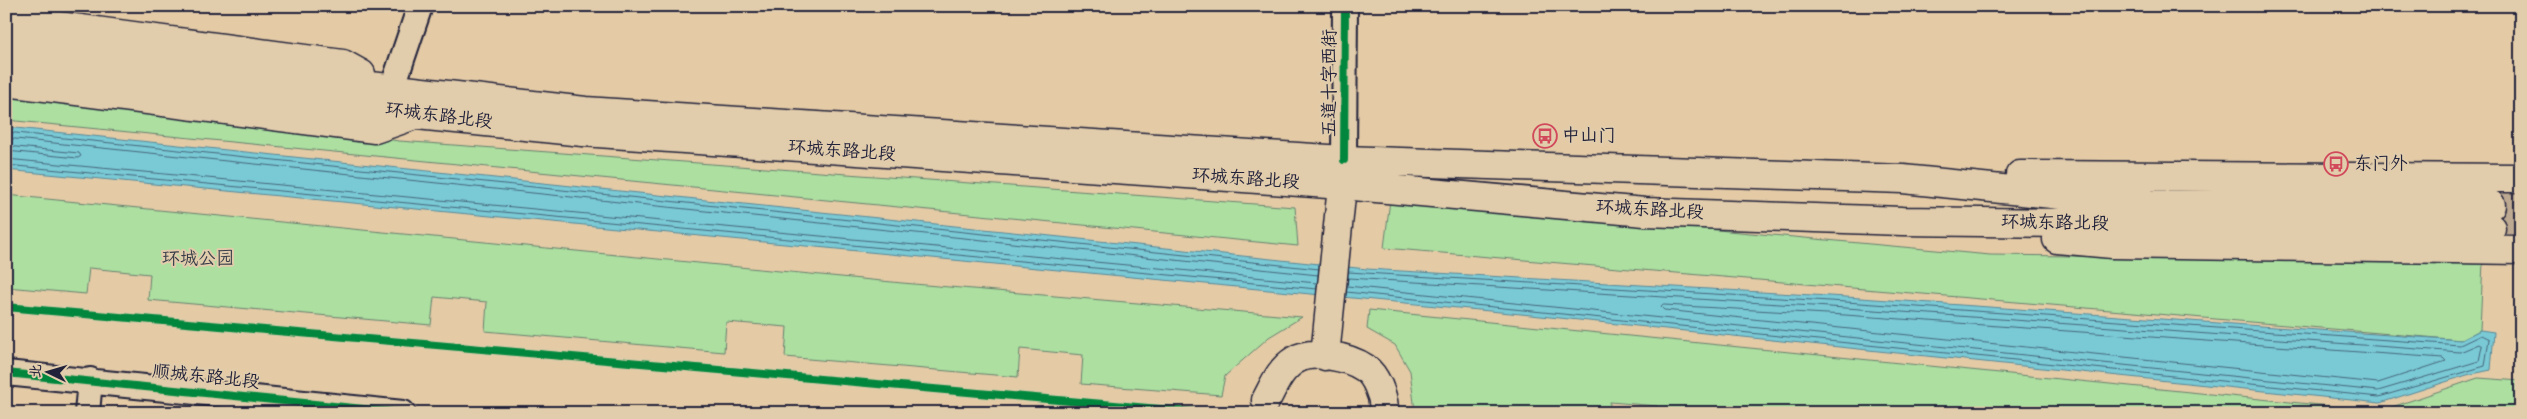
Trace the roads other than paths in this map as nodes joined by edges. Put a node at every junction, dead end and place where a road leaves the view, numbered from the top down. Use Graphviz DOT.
graph roads {
  1 [pos="420,6"];
  2 [pos="1345,6"];
  3 [pos="6,19"];
  4 [pos="6,39"];
  5 [pos="6,59"];
  6 [pos="6,82"];
  7 [pos="392,90"];
  8 [pos="417,115"];
  9 [pos="1343,173"];
  10 [pos="2521,178"];
  11 [pos="1903,179"];
  12 [pos="1902,221"];
  13 [pos="2521,250"];
  14 [pos="1326,356"];
  15 [pos="6,373"];
  16 [pos="90,380"];
  17 [pos="1266,400"];
  18 [pos="1384,408"];
  19 [pos="87,413"];
  20 [pos="402,413"];
  1 -- 7 [label="street"];
  2 -- 9 [label="street, 五道十字西街"];
  3 -- 7 [label="main road"];
  4 -- 7 [label="main road, 环城东路北段"];
  5 -- 8 [label="main road, 环城东路北段"];
  6 -- 8 [label="main road"];
  7 -- 9 [label="main road, 环城东路北段"];
  8 -- 9 [label="main road, 环城东路北段"];
  9 -- 11 [label="main road, 环城东路北段"];
  9 -- 12 [label="main road, 环城东路北段"];
  9 -- 14 [label="main road"];
  10 -- 11 [label="main road"];
  11 -- 12 [label="main road, 环城东路北段"];
  12 -- 13 [label="main road"];
  14 -- 17 [label="main road"];
  14 -- 18 [label="main road"];
  15 -- 16 [label="street, 顺城东路北段"];
  16 -- 19 [label="street"];
  16 -- 20 [label="street, 顺城东路北段"];
}
